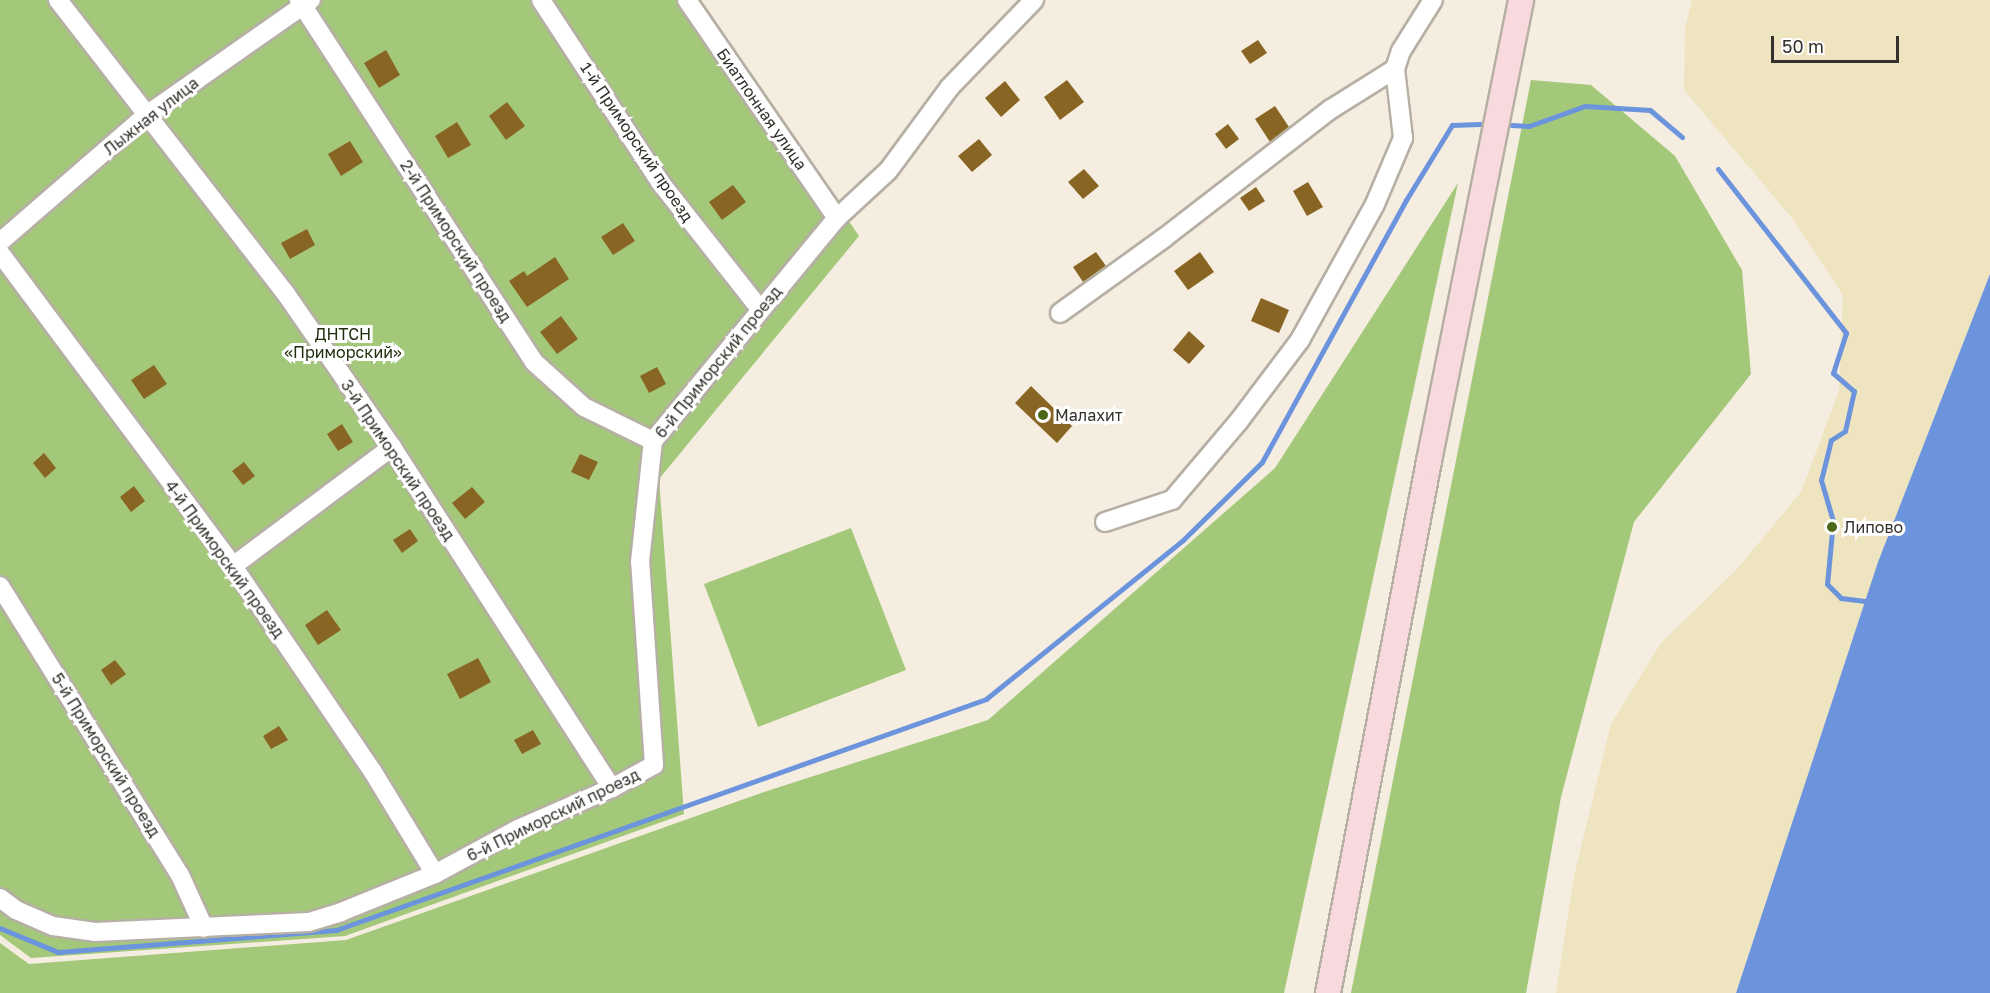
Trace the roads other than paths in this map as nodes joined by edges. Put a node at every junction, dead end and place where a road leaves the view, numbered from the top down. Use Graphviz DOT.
graph roads {
  1 [pos="58,0"];
  2 [pos="541,0"];
  3 [pos="687,0"];
  4 [pos="1033,0"];
  5 [pos="1433,0"];
  6 [pos="1521,0"];
  7 [pos="304,2"];
  8 [pos="1395,69"];
  9 [pos="148,114"];
  10 [pos="837,218"];
  11 [pos="0,242"];
  12 [pos="0,253"];
  13 [pos="760,309"];
  14 [pos="1060,314"];
  15 [pos="653,441"];
  16 [pos="392,447"];
  17 [pos="1105,522"];
  18 [pos="233,567"];
  19 [pos="0,586"];
  20 [pos="612,788"];
  21 [pos="435,874"];
  22 [pos="0,898"];
  23 [pos="204,928"];
  24 [pos="1328,993"];
  1 -- 9 [label="street, 3-й Приморский проезд"];
  2 -- 13 [label="street, 1-й Приморский проезд"];
  3 -- 10 [label="street, Биатлонная улица"];
  4 -- 10 [label="street, 6-й Приморский проезд"];
  5 -- 8 [label="street"];
  6 -- 24 [label="main road"];
  7 -- 9 [label="street, Лыжная улица"];
  7 -- 15 [label="street, 2-й Приморский проезд"];
  8 -- 14 [label="street"];
  8 -- 17 [label="street"];
  9 -- 11 [label="street, Лыжная улица"];
  9 -- 16 [label="street, 3-й Приморский проезд"];
  10 -- 13 [label="street, 6-й Приморский проезд"];
  12 -- 18 [label="street, 4-й Приморский проезд"];
  13 -- 15 [label="street, 6-й Приморский проезд"];
  15 -- 20 [label="street, 6-й Приморский проезд"];
  16 -- 18 [label="street"];
  16 -- 20 [label="street, 3-й Приморский проезд"];
  18 -- 21 [label="street, 4-й Приморский проезд"];
  19 -- 23 [label="street, 5-й Приморский проезд"];
  20 -- 21 [label="street, 6-й Приморский проезд"];
  21 -- 23 [label="street, 6-й Приморский проезд"];
  22 -- 23 [label="street, 6-й Приморский проезд"];
}
